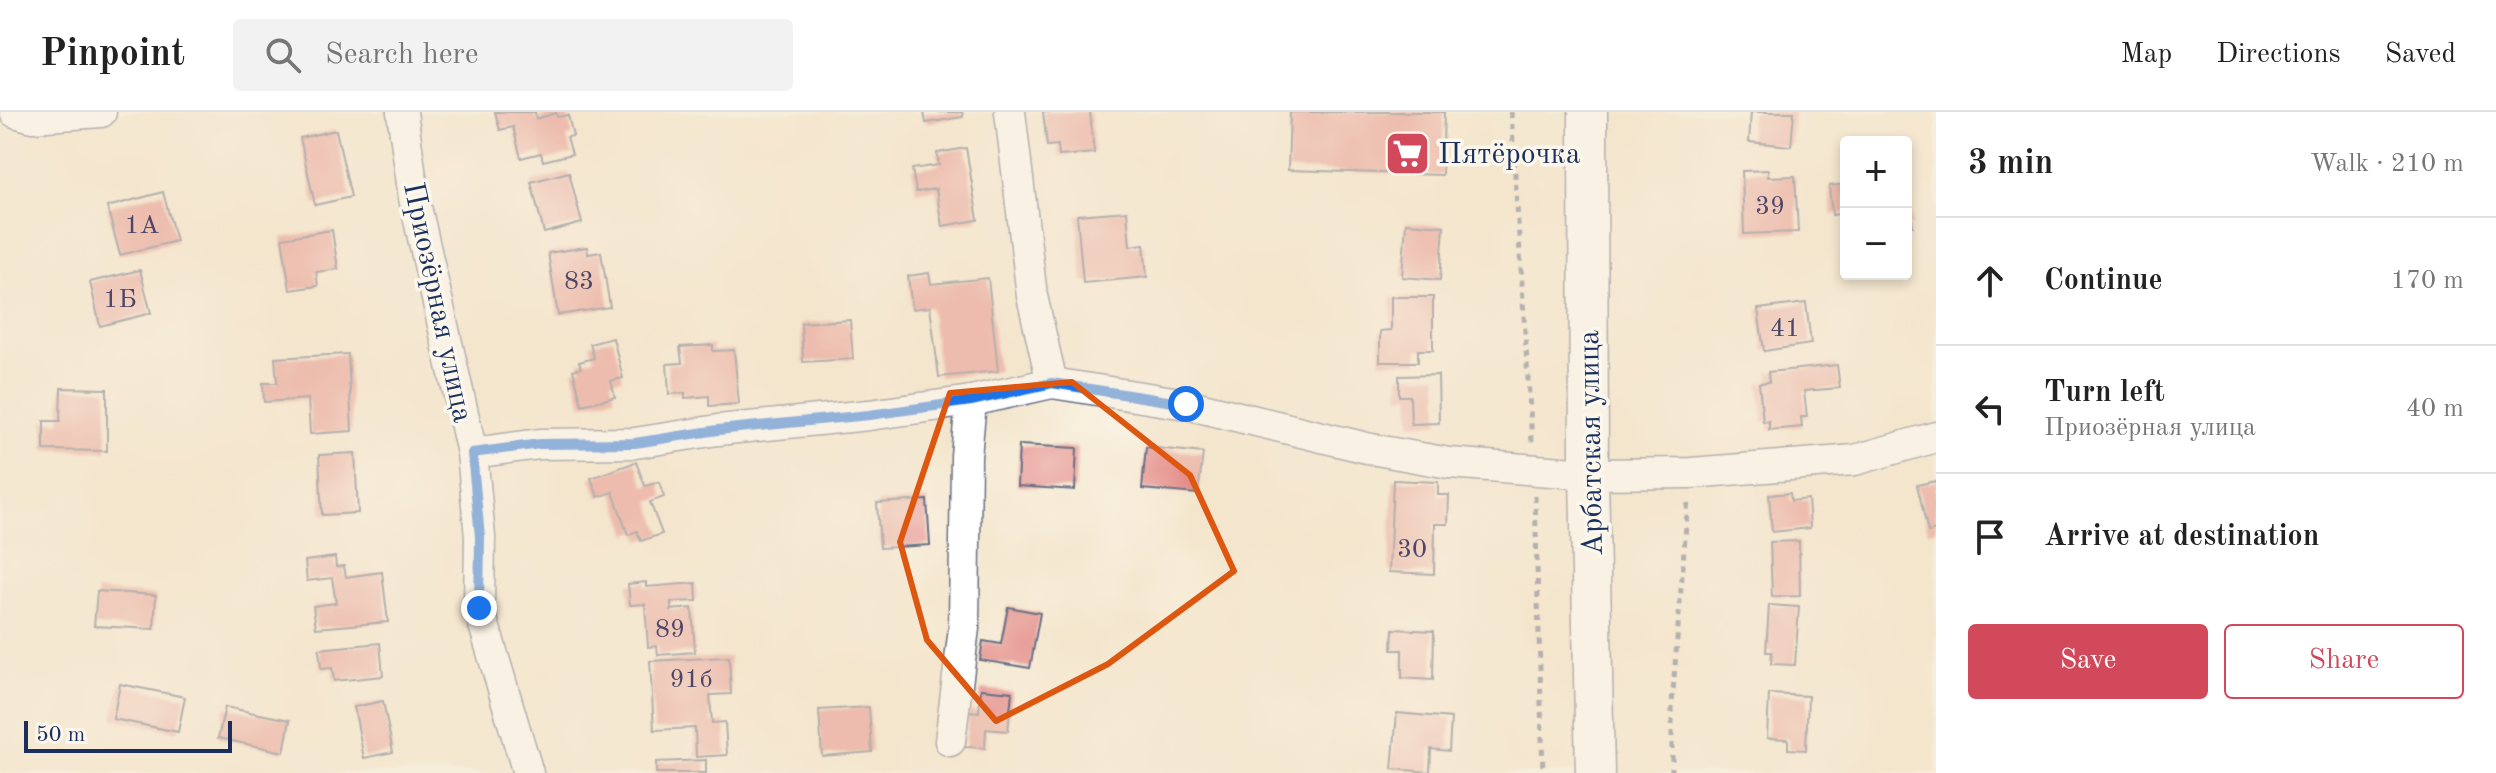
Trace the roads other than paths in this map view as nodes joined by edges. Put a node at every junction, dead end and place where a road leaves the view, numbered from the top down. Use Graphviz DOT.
graph roads {
  1 [pos="15,112"];
  2 [pos="101,112"];
  3 [pos="402,112"];
  4 [pos="1010,112"];
  5 [pos="1588,112"];
  6 [pos="1052,383"];
  7 [pos="971,401"];
  8 [pos="1936,437"];
  9 [pos="472,453"];
  10 [pos="1589,474"];
  11 [pos="950,741"];
  12 [pos="528,773"];
  13 [pos="1595,773"];
  1 -- 2 [label="street"];
  3 -- 9 [label="street, Приозёрная улица"];
  4 -- 6 [label="street"];
  5 -- 10 [label="main road, Арбатская улица"];
  6 -- 7 [label="street"];
  6 -- 10 [label="street"];
  7 -- 9 [label="street"];
  7 -- 11 [label="street"];
  8 -- 10 [label="street"];
  9 -- 12 [label="street, Приозёрная улица"];
  10 -- 13 [label="main road, Арбатская улица"];
}
